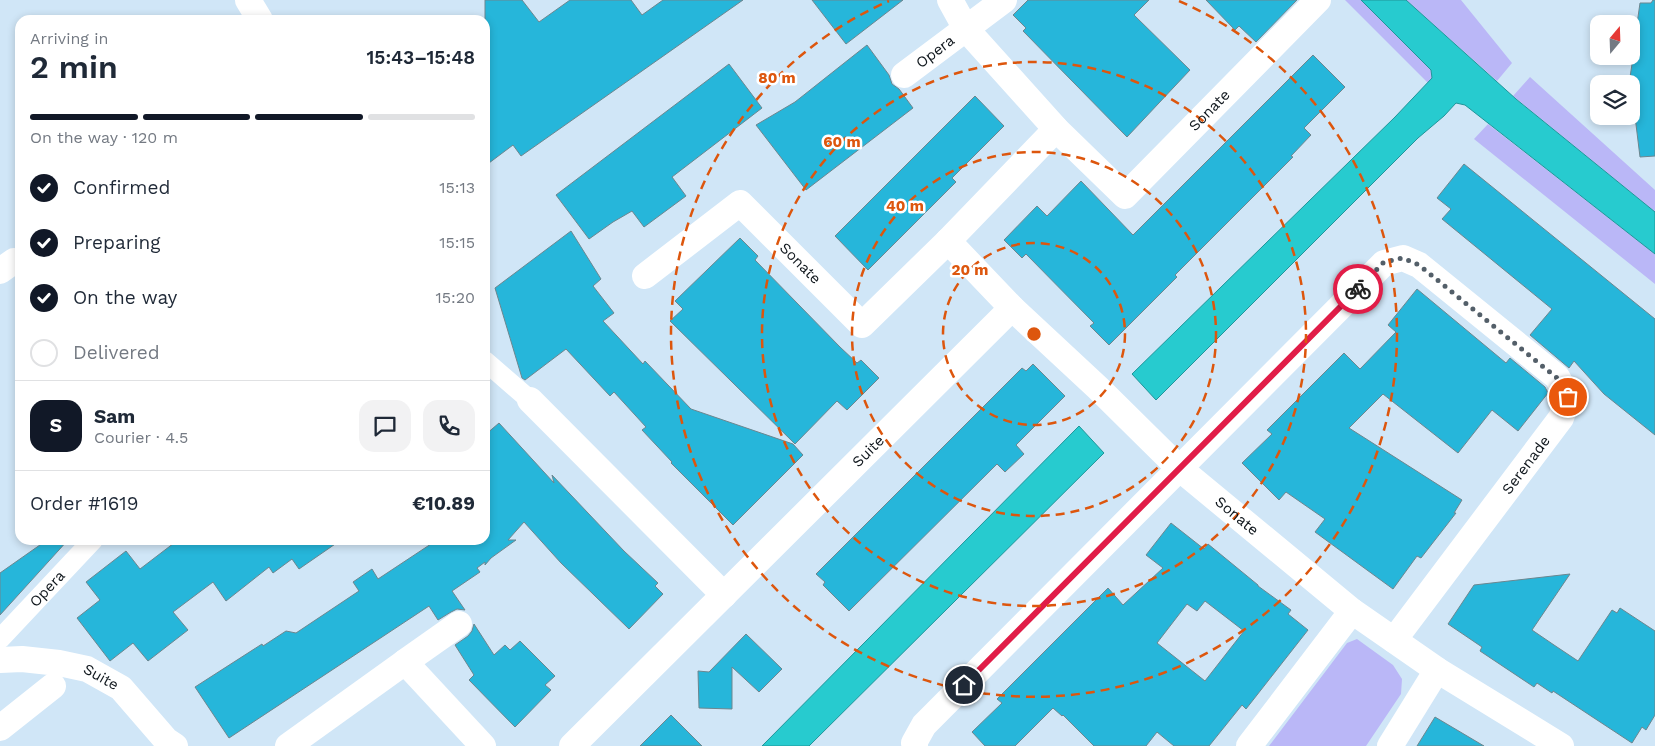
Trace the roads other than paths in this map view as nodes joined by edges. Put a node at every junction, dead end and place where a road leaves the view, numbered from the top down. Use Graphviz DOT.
graph roads {
  1 [pos="248,0"];
  2 [pos="950,0"];
  3 [pos="1004,0"];
  4 [pos="1318,0"];
  5 [pos="257,15"];
  6 [pos="966,29"];
  7 [pos="904,75"];
  8 [pos="1056,129"];
  9 [pos="948,241"];
  10 [pos="645,276"];
  11 [pos="1012,308"];
  12 [pos="490,365"];
  13 [pos="530,400"];
  14 [pos="1179,468"];
  15 [pos="88,545"];
  16 [pos="724,595"];
  17 [pos="1352,611"];
  18 [pos="460,624"];
  19 [pos="0,639"];
  20 [pos="1394,640"];
  21 [pos="0,660"];
  22 [pos="405,662"];
  23 [pos="1437,670"];
  24 [pos="53,686"];
  25 [pos="0,728"];
  26 [pos="175,746"];
  27 [pos="288,746"];
  28 [pos="484,746"];
  29 [pos="572,746"];
  30 [pos="915,746"];
  31 [pos="1250,746"];
  32 [pos="1390,746"];
  33 [pos="1561,746"];
  1 -- 5 [label="street"];
  2 -- 6 [label="street, Opera"];
  3 -- 6 [label="street, Opera"];
  4 -- 8 [label="street, Sonate"];
  6 -- 7 [label="street, Opera"];
  6 -- 8 [label="street, Sonate"];
  8 -- 9 [label="street, Sonate"];
  9 -- 10 [label="street, Sonate"];
  9 -- 11 [label="street, Sonate"];
  11 -- 14 [label="street, Sonate"];
  11 -- 16 [label="street, Suite"];
  12 -- 13 [label="street"];
  13 -- 16 [label="street"];
  14 -- 17 [label="street, Sonate"];
  14 -- 20 [label="street, Serenade"];
  14 -- 30 [label="street, Serenade"];
  15 -- 19 [label="street, Opera"];
  16 -- 29 [label="street, Suite"];
  17 -- 20 [label="street, Sonate"];
  17 -- 31 [label="street"];
  18 -- 22 [label="street"];
  20 -- 23 [label="street, Sonate"];
  21 -- 26 [label="street, Suite"];
  22 -- 27 [label="street"];
  22 -- 28 [label="street"];
  23 -- 32 [label="street"];
  23 -- 33 [label="street, Sonate"];
  24 -- 25 [label="street"];
}
